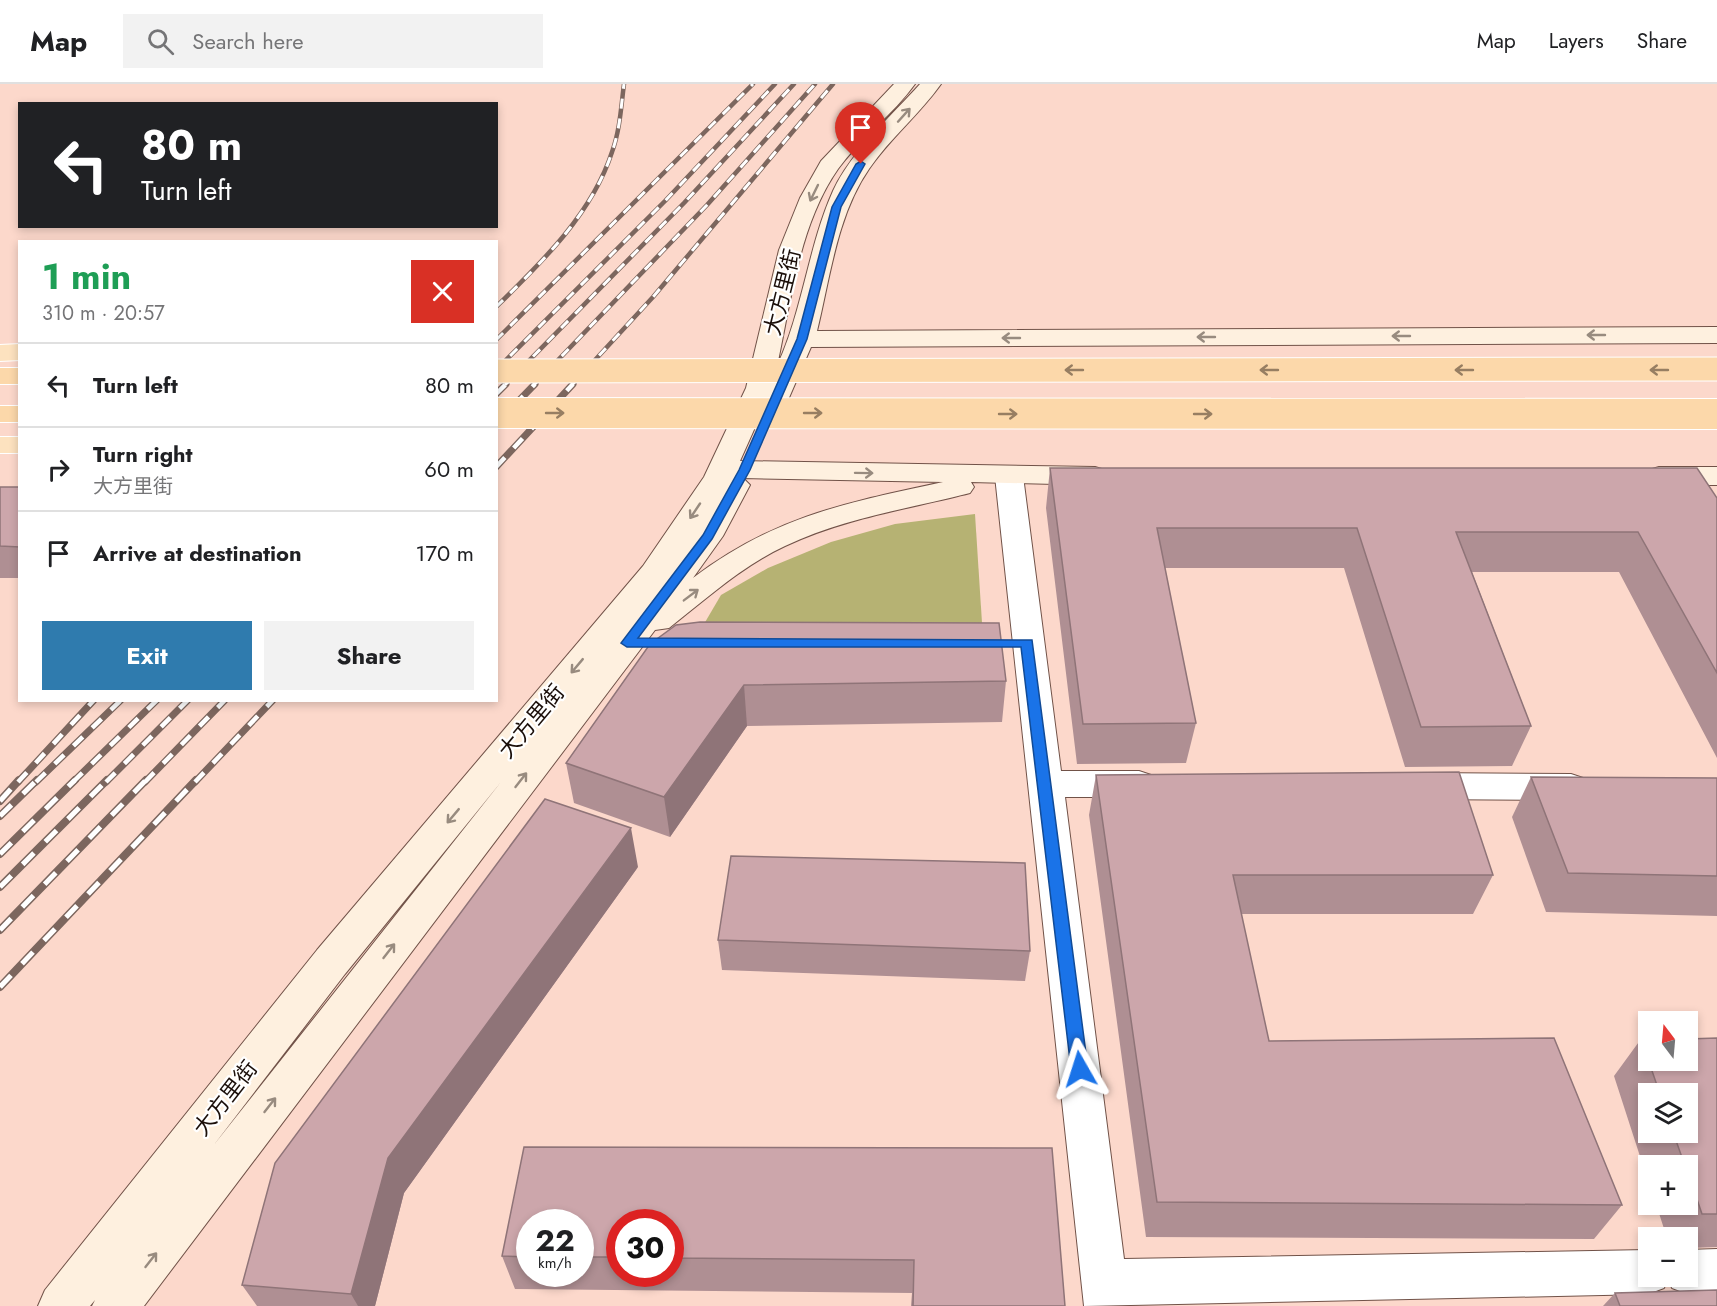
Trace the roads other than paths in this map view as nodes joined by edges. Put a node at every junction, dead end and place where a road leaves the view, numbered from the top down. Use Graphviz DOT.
graph roads {
  1 [pos="905,84"];
  2 [pos="931,84"];
  3 [pos="1717,335"];
  4 [pos="802,339"];
  5 [pos="18,352"];
  6 [pos="0,353"];
  7 [pos="1717,369"];
  8 [pos="498,371"];
  9 [pos="0,376"];
  10 [pos="18,376"];
  11 [pos="498,413"];
  12 [pos="0,414"];
  13 [pos="18,414"];
  14 [pos="1717,414"];
  15 [pos="0,445"];
  16 [pos="18,445"];
  17 [pos="733,470"];
  18 [pos="1009,476"];
  19 [pos="1116,476"];
  20 [pos="1628,476"];
  21 [pos="1688,476"];
  22 [pos="1717,476"];
  23 [pos="1705,503"];
  24 [pos="627,643"];
  25 [pos="675,643"];
  26 [pos="1047,784"];
  27 [pos="1166,784"];
  28 [pos="1382,786"];
  29 [pos="1597,787"];
  30 [pos="1717,1271"];
  31 [pos="1638,1272"];
  32 [pos="1698,1272"];
  33 [pos="1106,1294"];
  34 [pos="61,1306"];
  35 [pos="115,1306"];
  1 -- 17 [label="main road, 大方里街, one-way"];
  4 -- 2 [label="main road, 大方里街, one-way"];
  3 -- 4 [label="main road, one-way"];
  4 -- 17 [label="main road, 大方里街"];
  5 -- 6 [label="main road"];
  7 -- 8 [label="highway, one-way, bridge"];
  9 -- 10 [label="highway"];
  11 -- 14 [label="highway, one-way, bridge"];
  12 -- 13 [label="highway"];
  15 -- 16 [label="main road"];
  17 -- 18 [label="main road, one-way"];
  17 -- 24 [label="main road, 大方里街"];
  17 -- 34 [label="main road, 大方里街, one-way"];
  18 -- 19 [label="main road"];
  24 -- 18 [label="main road, one-way"];
  18 -- 26 [label="street"];
  20 -- 21 [label="main road"];
  21 -- 22 [label="main road"];
  21 -- 23 [label="street"];
  24 -- 25 [label="street"];
  35 -- 24 [label="main road, 大方里街, one-way"];
  26 -- 27 [label="street"];
  26 -- 33 [label="street"];
  28 -- 29 [label="street"];
  30 -- 32 [label="street"];
  31 -- 33 [label="street"];
}
